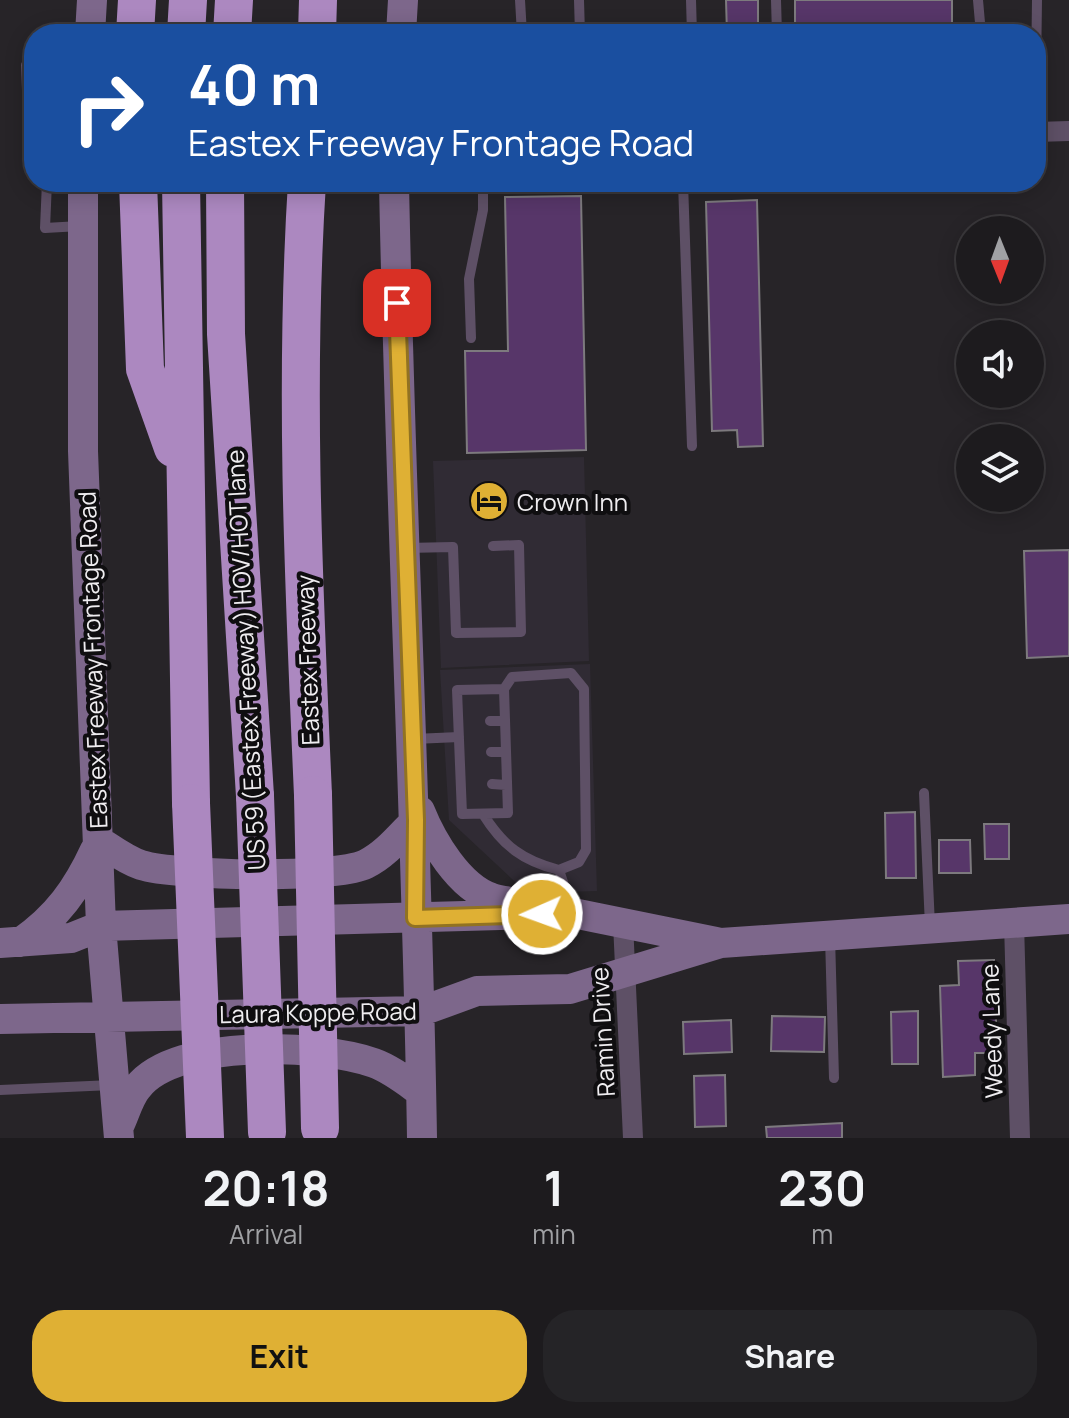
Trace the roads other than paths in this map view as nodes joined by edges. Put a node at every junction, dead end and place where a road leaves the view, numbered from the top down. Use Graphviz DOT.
graph roads {
  1 [pos="92,0"];
  2 [pos="137,0"];
  3 [pos="188,0"];
  4 [pos="234,0"];
  5 [pos="318,0"];
  6 [pos="403,0"];
  7 [pos="520,0"];
  8 [pos="579,0"];
  9 [pos="691,0"];
  10 [pos="776,0"];
  11 [pos="978,0"];
  12 [pos="1037,0"];
  13 [pos="91,24"];
  14 [pos="136,24"];
  15 [pos="187,24"];
  16 [pos="233,24"];
  17 [pos="317,24"];
  18 [pos="402,24"];
  19 [pos="521,24"];
  20 [pos="580,24"];
  21 [pos="692,24"];
  22 [pos="777,24"];
  23 [pos="980,24"];
  24 [pos="1037,24"];
  25 [pos="1069,131"];
  26 [pos="1046,132"];
  27 [pos="47,192"];
  28 [pos="83,192"];
  29 [pos="138,192"];
  30 [pos="181,192"];
  31 [pos="225,192"];
  32 [pos="306,192"];
  33 [pos="394,192"];
  34 [pos="483,192"];
  35 [pos="683,192"];
  36 [pos="82,226"];
  37 [pos="471,338"];
  38 [pos="692,446"];
  39 [pos="184,481"];
  40 [pos="467,546"];
  41 [pos="493,546"];
  42 [pos="453,547"];
  43 [pos="404,548"];
  44 [pos="504,689"];
  45 [pos="490,721"];
  46 [pos="505,721"];
  47 [pos="459,737"];
  48 [pos="412,739"];
  49 [pos="491,752"];
  50 [pos="506,752"];
  51 [pos="492,784"];
  52 [pos="506,785"];
  53 [pos="924,793"];
  54 [pos="415,809"];
  55 [pos="483,814"];
  56 [pos="99,841"];
  57 [pos="559,870"];
  58 [pos="573,913"];
  59 [pos="415,918"];
  60 [pos="1069,919"];
  61 [pos="623,923"];
  62 [pos="1014,923"];
  63 [pos="101,926"];
  64 [pos="930,928"];
  65 [pos="830,935"];
  66 [pos="10,942"];
  67 [pos="721,943"];
  68 [pos="624,973"];
  69 [pos="422,1011"];
  70 [pos="109,1016"];
  71 [pos="0,1019"];
  72 [pos="834,1078"];
  73 [pos="114,1085"];
  74 [pos="0,1090"];
  75 [pos="421,1092"];
  76 [pos="118,1133"];
  77 [pos="321,1133"];
  78 [pos="268,1135"];
  79 [pos="205,1138"];
  80 [pos="422,1138"];
  81 [pos="633,1138"];
  82 [pos="1020,1138"];
  1 -- 13 [label="main road"];
  2 -- 14 [label="highway"];
  3 -- 15 [label="highway"];
  4 -- 16 [label="highway"];
  5 -- 17 [label="highway"];
  6 -- 18 [label="main road"];
  7 -- 19 [label="lane"];
  8 -- 20 [label="lane"];
  9 -- 21 [label="lane"];
  10 -- 22 [label="lane"];
  11 -- 23 [label="lane"];
  12 -- 24 [label="lane"];
  25 -- 26 [label="street"];
  27 -- 36 [label="lane"];
  28 -- 36 [label="main road, Eastex Freeway Frontage Road"];
  29 -- 39 [label="highway"];
  30 -- 39 [label="highway"];
  31 -- 78 [label="highway, US 59 (Eastex Freeway) HOV/HOT lane, bridge"];
  32 -- 77 [label="highway, Eastex Freeway, bridge"];
  33 -- 43 [label="main road"];
  34 -- 37 [label="lane"];
  35 -- 38 [label="lane"];
  36 -- 56 [label="main road, Eastex Freeway Frontage Road"];
  39 -- 79 [label="highway, bridge"];
  40 -- 42 [label="lane"];
  41 -- 42 [label="lane"];
  42 -- 43 [label="lane"];
  43 -- 48 [label="main road"];
  44 -- 46 [label="lane"];
  44 -- 47 [label="lane"];
  44 -- 57 [label="lane"];
  45 -- 46 [label="lane"];
  46 -- 50 [label="lane"];
  47 -- 48 [label="lane"];
  47 -- 55 [label="lane"];
  48 -- 54 [label="main road"];
  49 -- 50 [label="lane"];
  50 -- 52 [label="lane"];
  51 -- 52 [label="lane"];
  52 -- 55 [label="lane"];
  53 -- 64 [label="lane"];
  54 -- 56 [label="main road"];
  54 -- 58 [label="main road"];
  54 -- 59 [label="main road"];
  55 -- 57 [label="lane"];
  56 -- 63 [label="main road, Eastex Freeway Frontage Road"];
  56 -- 66 [label="main road"];
  57 -- 58 [label="lane"];
  58 -- 59 [label="main road, Laura Koppe Road"];
  58 -- 61 [label="main road, Laura Koppe Road"];
  59 -- 63 [label="main road, Laura Koppe Road"];
  59 -- 69 [label="main road"];
  60 -- 62 [label="main road, Laura Koppe Road"];
  61 -- 67 [label="main road, Laura Koppe Road"];
  61 -- 68 [label="street, Ramin Drive"];
  62 -- 64 [label="main road, Laura Koppe Road"];
  62 -- 82 [label="street, Weedy Lane"];
  63 -- 66 [label="main road, Laura Koppe Road"];
  63 -- 70 [label="main road, Eastex Freeway Frontage Road"];
  64 -- 65 [label="main road, Laura Koppe Road"];
  65 -- 67 [label="main road, Laura Koppe Road"];
  65 -- 72 [label="lane"];
  67 -- 68 [label="main road, Laura Koppe Road"];
  68 -- 69 [label="main road, Laura Koppe Road"];
  68 -- 81 [label="street, Ramin Drive"];
  69 -- 70 [label="main road, Laura Koppe Road"];
  69 -- 75 [label="main road"];
  70 -- 71 [label="main road, Laura Koppe Road"];
  70 -- 73 [label="main road, Eastex Freeway Frontage Road"];
  73 -- 74 [label="lane"];
  73 -- 76 [label="main road, Eastex Freeway Frontage Road"];
  75 -- 76 [label="main road"];
  75 -- 80 [label="main road"];
}
